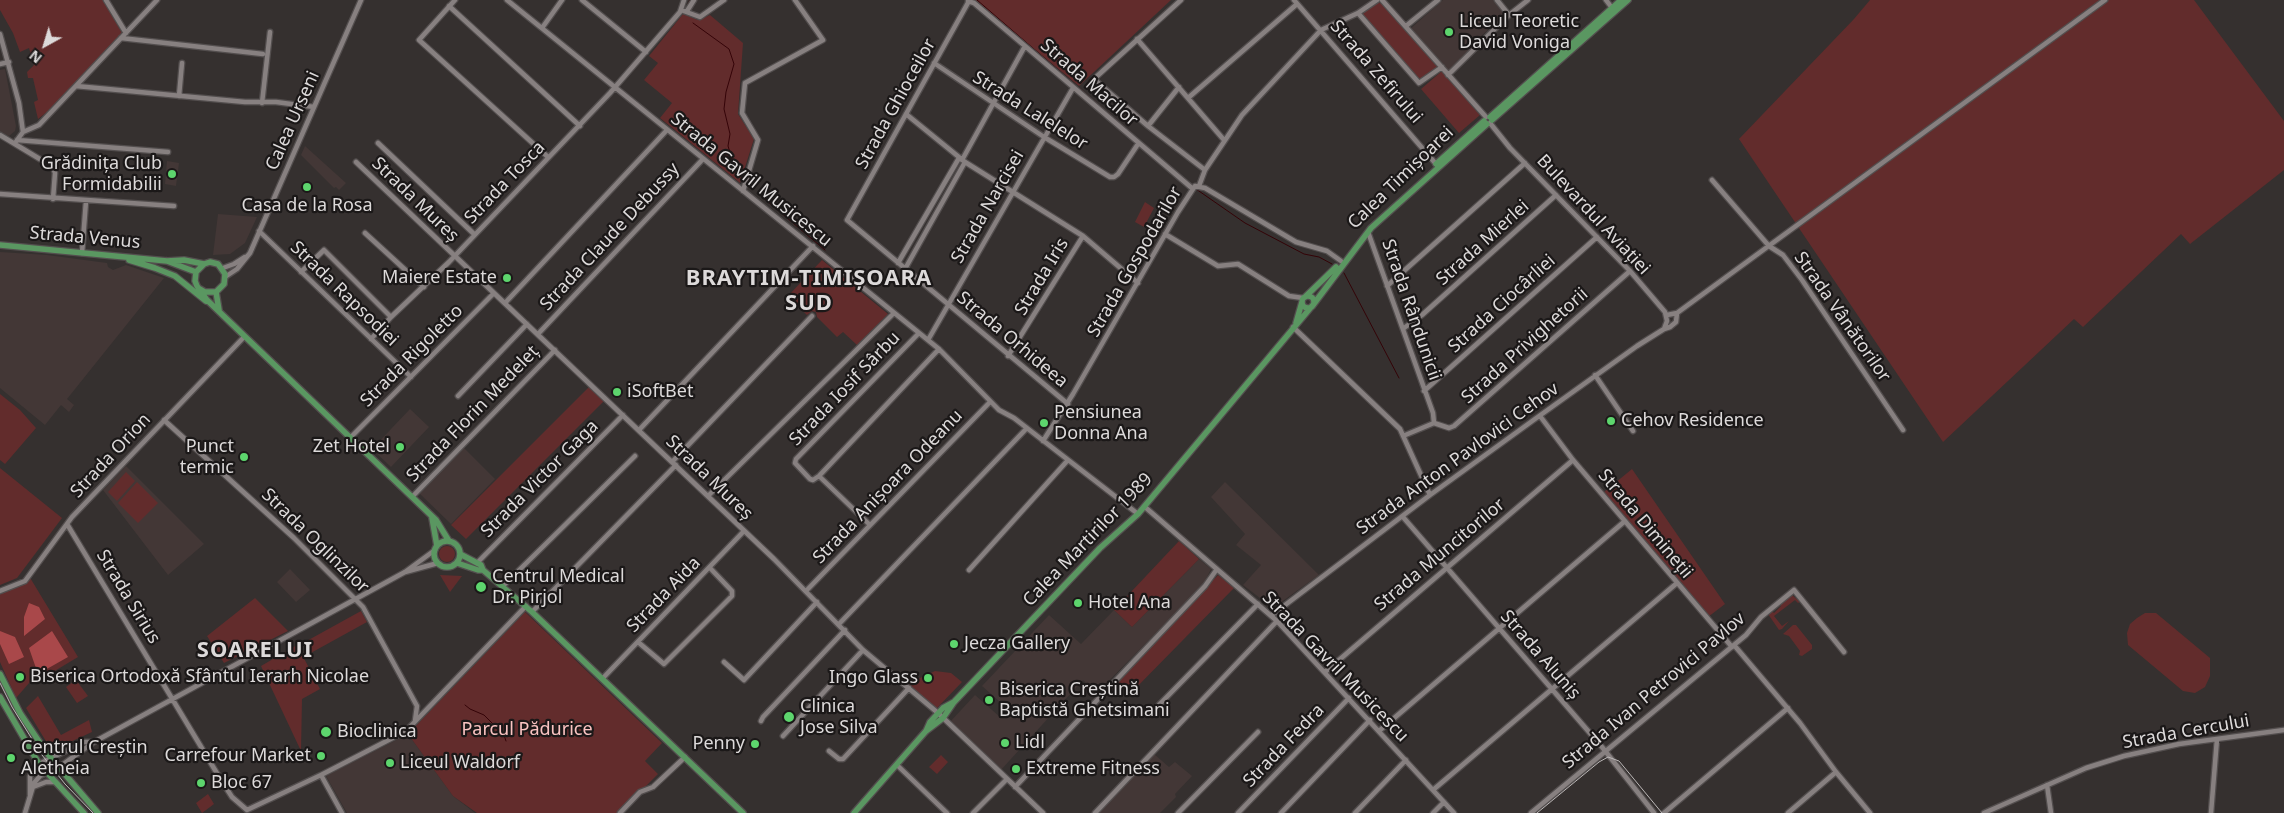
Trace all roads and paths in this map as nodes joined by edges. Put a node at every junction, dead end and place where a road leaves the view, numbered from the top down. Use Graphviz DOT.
graph roads {
  1 [pos="106,0"];
  2 [pos="157,0"];
  3 [pos="361,0"];
  4 [pos="454,0"];
  5 [pos="507,0"];
  6 [pos="562,0"];
  7 [pos="582,0"];
  8 [pos="684,0"];
  9 [pos="694,0"];
  10 [pos="724,0"];
  11 [pos="795,0"];
  12 [pos="1181,0"];
  13 [pos="1377,0"];
  14 [pos="1382,0"];
  15 [pos="1438,0"];
  16 [pos="1497,0"];
  17 [pos="1528,0"];
  18 [pos="1606,0"];
  19 [pos="1621,0"];
  20 [pos="1628,0"];
  21 [pos="2106,0"];
  22 [pos="968,1"];
  23 [pos="1296,2"];
  24 [pos="449,6"];
  25 [pos="1612,8"];
  26 [pos="682,10"];
  27 [pos="687,11"];
  28 [pos="1358,13"];
  29 [pos="1510,15"];
  30 [pos="1406,26"];
  31 [pos="542,28"];
  32 [pos="1321,30"];
  33 [pos="270,32"];
  34 [pos="126,33"];
  35 [pos="0,34"];
  36 [pos="121,38"];
  37 [pos="1137,39"];
  38 [pos="1025,46"];
  39 [pos="646,52"];
  40 [pos="263,54"];
  41 [pos="9,62"];
  42 [pos="182,63"];
  43 [pos="934,63"];
  44 [pos="0,64"];
  45 [pos="1442,67"];
  46 [pos="1448,75"];
  47 [pos="76,86"];
  48 [pos="1179,87"];
  49 [pos="615,88"];
  50 [pos="1073,88"];
  51 [pos="179,96"];
  52 [pos="1188,98"];
  53 [pos="262,102"];
  54 [pos="992,103"];
  55 [pos="314,107"];
  56 [pos="906,114"];
  57 [pos="1488,120"];
  58 [pos="580,126"];
  59 [pos="1148,126"];
  60 [pos="667,130"];
  61 [pos="22,132"];
  62 [pos="0,135"];
  63 [pos="1044,137"];
  64 [pos="1224,140"];
  65 [pos="16,142"];
  66 [pos="378,143"];
  67 [pos="1138,144"];
  68 [pos="168,152"];
  69 [pos="548,157"];
  70 [pos="703,158"];
  71 [pos="962,160"];
  72 [pos="356,162"];
  73 [pos="1525,163"];
  74 [pos="1436,164"];
  75 [pos="1205,170"];
  76 [pos="1712,180"];
  77 [pos="1195,187"];
  78 [pos="743,191"];
  79 [pos="1012,192"];
  80 [pos="0,194"];
  81 [pos="1556,195"];
  82 [pos="53,199"];
  83 [pos="86,201"];
  84 [pos="174,206"];
  85 [pos="847,220"];
  86 [pos="258,231"];
  87 [pos="1368,232"];
  88 [pos="365,233"];
  89 [pos="474,234"];
  90 [pos="1165,234"];
  91 [pos="1083,236"];
  92 [pos="1597,237"];
  93 [pos="0,245"];
  94 [pos="813,246"];
  95 [pos="1769,246"];
  96 [pos="250,252"];
  97 [pos="82,253"];
  98 [pos="454,256"];
  99 [pos="120,257"];
  100 [pos="167,261"];
  101 [pos="1342,262"];
  102 [pos="898,263"];
  103 [pos="204,264"];
  104 [pos="222,268"];
  105 [pos="905,269"];
  106 [pos="1630,271"];
  107 [pos="196,272"];
  108 [pos="301,272"];
  109 [pos="225,277"];
  110 [pos="1138,283"];
  111 [pos="1388,286"];
  112 [pos="424,287"];
  113 [pos="200,289"];
  114 [pos="216,292"];
  115 [pos="494,293"];
  116 [pos="1304,299"];
  117 [pos="505,303"];
  118 [pos="948,305"];
  119 [pos="1313,305"];
  120 [pos="220,313"];
  121 [pos="894,313"];
  122 [pos="1677,313"];
  123 [pos="1667,315"];
  124 [pos="812,316"];
  125 [pos="391,317"];
  126 [pos="527,324"];
  127 [pos="1294,326"];
  128 [pos="1404,328"];
  129 [pos="1664,329"];
  130 [pos="919,333"];
  131 [pos="538,334"];
  132 [pos="244,337"];
  133 [pos="371,339"];
  134 [pos="928,340"];
  135 [pos="939,349"];
  136 [pos="555,350"];
  137 [pos="1008,356"];
  138 [pos="1595,375"];
  139 [pos="411,377"];
  140 [pos="1424,391"];
  141 [pos="458,396"];
  142 [pos="990,402"];
  143 [pos="1068,404"];
  144 [pos="622,415"];
  145 [pos="1540,416"];
  146 [pos="164,420"];
  147 [pos="1434,422"];
  148 [pos="1027,428"];
  149 [pos="639,430"];
  150 [pos="1633,430"];
  151 [pos="1903,430"];
  152 [pos="1403,436"];
  153 [pos="350,438"];
  154 [pos="1043,441"];
  155 [pos="635,456"];
  156 [pos="1068,460"];
  157 [pos="1573,460"];
  158 [pos="674,464"];
  159 [pos="819,476"];
  160 [pos="1430,495"];
  161 [pos="708,496"];
  162 [pos="412,497"];
  163 [pos="1144,507"];
  164 [pos="1138,514"];
  165 [pos="1402,517"];
  166 [pos="432,518"];
  167 [pos="1625,521"];
  168 [pos="67,524"];
  169 [pos="870,525"];
  170 [pos="744,531"];
  171 [pos="448,541"];
  172 [pos="436,548"];
  173 [pos="460,554"];
  174 [pos="438,563"];
  175 [pos="456,563"];
  176 [pos="477,563"];
  177 [pos="1446,567"];
  178 [pos="710,568"];
  179 [pos="1217,569"];
  180 [pos="483,570"];
  181 [pos="969,570"];
  182 [pos="405,572"];
  183 [pos="1677,583"];
  184 [pos="504,586"];
  185 [pos="0,591"];
  186 [pos="806,591"];
  187 [pos="356,600"];
  188 [pos="817,602"];
  189 [pos="1258,604"];
  190 [pos="526,606"];
  191 [pos="532,612"];
  192 [pos="1272,615"];
  193 [pos="1277,621"];
  194 [pos="839,624"];
  195 [pos="1499,629"];
  196 [pos="845,630"];
  197 [pos="638,642"];
  198 [pos="1733,646"];
  199 [pos="863,650"];
  200 [pos="1844,652"];
  201 [pos="724,662"];
  202 [pos="1325,672"];
  203 [pos="0,674"];
  204 [pos="602,678"];
  205 [pos="909,688"];
  206 [pos="1552,689"];
  207 [pos="0,697"];
  208 [pos="1349,698"];
  209 [pos="172,700"];
  210 [pos="954,702"];
  211 [pos="417,706"];
  212 [pos="1788,708"];
  213 [pos="427,709"];
  214 [pos="1154,711"];
  215 [pos="938,713"];
  216 [pos="943,718"];
  217 [pos="1370,720"];
  218 [pos="761,721"];
  219 [pos="415,722"];
  220 [pos="2284,730"];
  221 [pos="926,731"];
  222 [pos="1379,731"];
  223 [pos="1258,732"];
  224 [pos="783,736"];
  225 [pos="2217,739"];
  226 [pos="94,742"];
  227 [pos="829,751"];
  228 [pos="1605,752"];
  229 [pos="50,757"];
  230 [pos="685,757"];
  231 [pos="1406,760"];
  232 [pos="39,764"];
  233 [pos="897,765"];
  234 [pos="58,767"];
  235 [pos="1836,772"];
  236 [pos="46,773"];
  237 [pos="321,775"];
  238 [pos="1007,778"];
  239 [pos="54,782"];
  240 [pos="2047,785"];
  241 [pos="1016,786"];
  242 [pos="33,787"];
  243 [pos="1433,790"];
  244 [pos="30,796"];
  245 [pos="1444,802"];
  246 [pos="25,813"];
  247 [pos="84,813"];
  248 [pos="98,813"];
  249 [pos="342,813"];
  250 [pos="620,813"];
  251 [pos="743,813"];
  252 [pos="854,813"];
  253 [pos="947,813"];
  254 [pos="973,813"];
  255 [pos="1043,813"];
  256 [pos="1095,813"];
  257 [pos="1178,813"];
  258 [pos="1238,813"];
  259 [pos="1281,813"];
  260 [pos="1355,813"];
  261 [pos="1433,813"];
  262 [pos="1454,813"];
  263 [pos="1531,813"];
  264 [pos="1654,813"];
  265 [pos="1664,813"];
  266 [pos="1788,813"];
  267 [pos="1870,813"];
  268 [pos="1984,813"];
  269 [pos="2051,813"];
  270 [pos="2211,813"];
  1 -- 34 [label="street"];
  2 -- 34 [label="street"];
  3 -- 55 [label="street, Calea Urseni"];
  4 -- 24 [label="street"];
  5 -- 31 [label="street, Strada Gavril Musicescu"];
  6 -- 31 [label="street"];
  7 -- 39 [label="street"];
  8 -- 26 [label="street"];
  9 -- 27 [label="street"];
  10 -- 27 [label="street"];
  11 -- 78 [label="street"];
  12 -- 37 [label="street"];
  13 -- 28 [label="street"];
  14 -- 30 [label="street, Bulevardul Aviației"];
  15 -- 30 [label="street"];
  16 -- 29 [label="street"];
  17 -- 29 [label="street"];
  18 -- 25 [label="street"];
  19 -- 25 [label="main road, Calea Timișoarei"];
  20 -- 57 [label="main road, Calea Timișoarei"];
  21 -- 95 [label="street"];
  22 -- 38 [label="street, Strada Macilor"];
  22 -- 43 [label="street, Strada Ghioceilor"];
  23 -- 32 [label="street, Strada Zefirului"];
  23 -- 52 [label="street"];
  24 -- 58 [label="street"];
  24 -- 69 [label="street"];
  25 -- 57 [label="main road, Calea Timișoarei"];
  26 -- 27 [label="street"];
  26 -- 39 [label="street, Strada Tosca"];
  28 -- 32 [label="street"];
  28 -- 45 [label="street"];
  29 -- 46 [label="street"];
  30 -- 45 [label="street, Bulevardul Aviației"];
  31 -- 49 [label="street, Strada Gavril Musicescu"];
  32 -- 64 [label="street"];
  32 -- 74 [label="street, Strada Zefirului"];
  33 -- 53 [label="street"];
  34 -- 36 [label="street"];
  35 -- 41 [label="street"];
  36 -- 40 [label="street"];
  36 -- 47 [label="street"];
  37 -- 48 [label="street"];
  37 -- 59 [label="street"];
  38 -- 50 [label="street, Strada Macilor"];
  38 -- 54 [label="street"];
  39 -- 49 [label="street, Strada Tosca"];
  41 -- 44 [label="street"];
  41 -- 61 [label="street"];
  42 -- 51 [label="street"];
  43 -- 54 [label="street, Strada Lalelelor"];
  43 -- 56 [label="street, Strada Ghioceilor"];
  45 -- 46 [label="street, Bulevardul Aviației"];
  46 -- 57 [label="street, Bulevardul Aviației"];
  47 -- 51 [label="street"];
  47 -- 61 [label="street"];
  48 -- 52 [label="street"];
  48 -- 59 [label="street"];
  49 -- 58 [label="street, Strada Tosca"];
  49 -- 60 [label="street, Strada Gavril Musicescu"];
  50 -- 63 [label="street, Strada Narcisei"];
  50 -- 67 [label="street, Strada Macilor"];
  51 -- 53 [label="street"];
  52 -- 64 [label="street"];
  53 -- 55 [label="street"];
  54 -- 63 [label="street, Strada Lalelelor"];
  54 -- 71 [label="street"];
  55 -- 86 [label="street, Calea Urseni"];
  56 -- 71 [label="street"];
  56 -- 85 [label="street, Strada Ghioceilor"];
  57 -- 73 [label="street, Bulevardul Aviației"];
  57 -- 74 [label="main road, Calea Timișoarei"];
  57 -- 87 [label="main road, Calea Timișoarei"];
  58 -- 69 [label="street, Strada Tosca"];
  59 -- 75 [label="street"];
  60 -- 70 [label="street, Strada Gavril Musicescu"];
  60 -- 117 [label="street"];
  61 -- 65 [label="street"];
  62 -- 65 [label="street"];
  63 -- 67 [label="street, Strada Lalelelor"];
  63 -- 79 [label="street, Strada Narcisei"];
  64 -- 75 [label="street"];
  65 -- 68 [label="street"];
  65 -- 82 [label="street"];
  66 -- 89 [label="street"];
  67 -- 77 [label="street, Strada Macilor"];
  69 -- 89 [label="street, Strada Tosca"];
  70 -- 78 [label="street, Strada Gavril Musicescu"];
  70 -- 131 [label="street, Strada Claude Debussy"];
  71 -- 79 [label="street"];
  71 -- 102 [label="street"];
  71 -- 105 [label="street"];
  72 -- 98 [label="street, Strada Mureș"];
  73 -- 81 [label="street, Bulevardul Aviației"];
  73 -- 111 [label="street"];
  74 -- 101 [label="main road, Calea Timișoarei"];
  75 -- 77 [label="street"];
  76 -- 95 [label="street, Strada Vânătorilor"];
  77 -- 90 [label="street, Strada Gospodarilor"];
  77 -- 101 [label="street, Strada Gospodarilor"];
  78 -- 94 [label="street, Strada Gavril Musicescu"];
  79 -- 91 [label="street"];
  79 -- 118 [label="street, Strada Narcisei"];
  80 -- 82 [label="street"];
  81 -- 92 [label="street, Bulevardul Aviației"];
  81 -- 128 [label="street, Strada Mierlei"];
  82 -- 83 [label="street"];
  83 -- 84 [label="street"];
  83 -- 97 [label="street"];
  85 -- 102 [label="street, Strada Orhideea"];
  86 -- 96 [label="street, Calea Urseni"];
  86 -- 108 [label="street, Strada Rapsodiei"];
  87 -- 101 [label="main road, Calea Timișoarei"];
  87 -- 111 [label="street, Strada Rândunicii"];
  88 -- 112 [label="street"];
  89 -- 98 [label="street, Strada Tosca"];
  90 -- 110 [label="street, Strada Gospodarilor"];
  90 -- 116 [label="street"];
  91 -- 110 [label="street"];
  91 -- 137 [label="street, Strada Iris"];
  92 -- 106 [label="street, Bulevardul Aviației"];
  92 -- 140 [label="street, Strada Ciocârliei"];
  93 -- 97 [label="main road, Strada Venus"];
  94 -- 121 [label="street, Strada Gavril Musicescu"];
  94 -- 149 [label="street"];
  95 -- 122 [label="street"];
  95 -- 151 [label="street, Strada Vânătorilor"];
  96 -- 104 [label="street"];
  96 -- 109 [label="street, Calea Urseni"];
  97 -- 99 [label="main road, Strada Venus"];
  98 -- 112 [label="street, Strada Tosca"];
  98 -- 115 [label="street, Strada Mureș"];
  99 -- 100 [label="main road, Strada Venus"];
  99 -- 120 [label="main road"];
  100 -- 103 [label="main road, Strada Venus"];
  100 -- 107 [label="main road, Strada Venus"];
  101 -- 116 [label="main road"];
  101 -- 119 [label="main road, Calea Martirilor 1989"];
  102 -- 105 [label="street, Strada Orhideea"];
  103 -- 104 [label="main road"];
  103 -- 107 [label="main road"];
  104 -- 109 [label="main road"];
  105 -- 118 [label="street, Strada Orhideea"];
  106 -- 123 [label="street, Bulevardul Aviației"];
  106 -- 147 [label="street, Strada Privighetorii"];
  107 -- 113 [label="main road"];
  108 -- 125 [label="street"];
  108 -- 133 [label="street, Strada Rapsodiei"];
  109 -- 114 [label="main road"];
  110 -- 143 [label="street, Strada Gospodarilor"];
  111 -- 128 [label="street, Strada Rândunicii"];
  112 -- 125 [label="street, Strada Tosca"];
  113 -- 114 [label="main road"];
  113 -- 120 [label="main road"];
  114 -- 120 [label="main road"];
  115 -- 117 [label="street, Strada Mureș"];
  115 -- 139 [label="street, Strada Rigoletto"];
  116 -- 119 [label="main road"];
  116 -- 119 [label="main road"];
  116 -- 127 [label="main road, Calea Martirilor 1989"];
  117 -- 126 [label="street, Strada Mureș"];
  118 -- 134 [label="street, Strada Narcisei"];
  118 -- 137 [label="street, Strada Orhideea"];
  119 -- 127 [label="main road, Calea Martirilor 1989"];
  120 -- 132 [label="main road"];
  121 -- 130 [label="street, Strada Gavril Musicescu"];
  121 -- 161 [label="street"];
  122 -- 123 [label="street"];
  122 -- 129 [label="street, Strada Anton Pavlovici Cehov"];
  123 -- 129 [label="street"];
  124 -- 158 [label="street"];
  125 -- 133 [label="street, Strada Tosca"];
  126 -- 131 [label="street, Strada Mureș"];
  126 -- 141 [label="street"];
  127 -- 152 [label="street"];
  127 -- 163 [label="main road, Calea Martirilor 1989"];
  128 -- 140 [label="street, Strada Rândunicii"];
  129 -- 138 [label="street, Strada Anton Pavlovici Cehov"];
  130 -- 134 [label="street, Strada Gavril Musicescu"];
  130 -- 159 [label="street, Strada Iosif Sârbu"];
  131 -- 136 [label="street, Strada Mureș"];
  132 -- 146 [label="street, Strada Orion"];
  132 -- 153 [label="main road"];
  133 -- 139 [label="street, Strada Rapsodiei"];
  134 -- 135 [label="street, Strada Gavril Musicescu"];
  135 -- 142 [label="street, Strada Gavril Musicescu"];
  135 -- 159 [label="street"];
  136 -- 144 [label="street, Strada Mureș"];
  136 -- 162 [label="street, Strada Florin Medeleț"];
  137 -- 143 [label="street, Strada Orhideea"];
  138 -- 145 [label="street, Strada Anton Pavlovici Cehov"];
  138 -- 150 [label="street"];
  139 -- 153 [label="street, Strada Rigoletto"];
  140 -- 147 [label="street, Strada Rândunicii"];
  142 -- 148 [label="street, Strada Gavril Musicescu"];
  142 -- 169 [label="street, Strada Anișoara Odeanu"];
  143 -- 154 [label="street, Strada Gospodarilor"];
  144 -- 149 [label="street, Strada Mureș"];
  144 -- 176 [label="street, Strada Victor Gaga"];
  145 -- 157 [label="street, Strada Dimineții"];
  145 -- 160 [label="street, Strada Anton Pavlovici Cehov"];
  146 -- 168 [label="street, Strada Orion"];
  146 -- 187 [label="street, Strada Oglinzilor"];
  147 -- 152 [label="street"];
  148 -- 154 [label="street, Strada Gavril Musicescu"];
  148 -- 194 [label="street"];
  149 -- 158 [label="street, Strada Mureș"];
  152 -- 160 [label="street"];
  153 -- 162 [label="main road"];
  154 -- 156 [label="street, Strada Gavril Musicescu"];
  155 -- 184 [label="street"];
  156 -- 164 [label="street, Strada Gavril Musicescu"];
  156 -- 181 [label="street"];
  157 -- 167 [label="street, Strada Dimineții"];
  157 -- 177 [label="street, Strada Muncitorilor"];
  158 -- 161 [label="street, Strada Mureș"];
  158 -- 191 [label="street"];
  159 -- 169 [label="street"];
  160 -- 165 [label="street, Strada Anton Pavlovici Cehov"];
  161 -- 170 [label="street, Strada Mureș"];
  162 -- 166 [label="main road"];
  163 -- 164 [label="main road, Calea Martirilor 1989"];
  163 -- 179 [label="street, Strada Gavril Musicescu"];
  164 -- 210 [label="main road, Calea Martirilor 1989"];
  165 -- 177 [label="street, Strada Aluniș"];
  165 -- 192 [label="street, Strada Anton Pavlovici Cehov"];
  166 -- 171 [label="main road"];
  166 -- 172 [label="main road"];
  167 -- 183 [label="street, Strada Dimineții"];
  167 -- 195 [label="street"];
  168 -- 185 [label="street, Strada Orion"];
  168 -- 209 [label="street, Strada Sirius"];
  169 -- 186 [label="street, Strada Anișoara Odeanu"];
  170 -- 178 [label="street, Strada Aida"];
  170 -- 186 [label="street, Strada Mureș"];
  171 -- 172 [label="main road"];
  171 -- 173 [label="main road"];
  172 -- 174 [label="main road"];
  172 -- 182 [label="street"];
  173 -- 175 [label="main road"];
  173 -- 176 [label="main road"];
  174 -- 175 [label="main road"];
  174 -- 182 [label="street"];
  175 -- 180 [label="main road"];
  176 -- 180 [label="main road"];
  177 -- 195 [label="street, Strada Aluniș"];
  177 -- 202 [label="street, Strada Muncitorilor"];
  178 -- 197 [label="street, Strada Aida"];
  178 -- 197 [label="street"];
  179 -- 189 [label="street, Strada Gavril Musicescu"];
  179 -- 241 [label="street"];
  180 -- 184 [label="main road"];
  182 -- 187 [label="street"];
  183 -- 198 [label="street, Strada Dimineții"];
  183 -- 206 [label="street"];
  184 -- 190 [label="main road"];
  186 -- 188 [label="street, Strada Mureș"];
  187 -- 209 [label="street"];
  187 -- 211 [label="street, Strada Oglinzilor"];
  188 -- 194 [label="street, Strada Mureș"];
  188 -- 201 [label="street"];
  189 -- 192 [label="street, Strada Gavril Musicescu"];
  189 -- 214 [label="street"];
  190 -- 191 [label="main road"];
  190 -- 213 [label="street"];
  191 -- 204 [label="main road"];
  192 -- 193 [label="street, Strada Gavril Musicescu"];
  193 -- 202 [label="street, Strada Gavril Musicescu"];
  193 -- 256 [label="street"];
  194 -- 196 [label="street, Strada Mureș"];
  195 -- 206 [label="street, Strada Aluniș"];
  195 -- 222 [label="street"];
  196 -- 199 [label="street, Strada Mureș"];
  196 -- 218 [label="street"];
  197 -- 204 [label="street, Strada Aida"];
  198 -- 200 [label="street, Strada Ivan Petrovici Pavlov"];
  198 -- 212 [label="street, Strada Dimineții"];
  198 -- 228 [label="street, Strada Ivan Petrovici Pavlov"];
  199 -- 205 [label="street, Strada Mureș"];
  199 -- 224 [label="street"];
  202 -- 208 [label="street, Strada Gavril Musicescu"];
  203 -- 229 [label="main road"];
  204 -- 230 [label="main road"];
  205 -- 215 [label="street, Strada Mureș"];
  205 -- 227 [label="street"];
  206 -- 228 [label="street, Strada Aluniș"];
  206 -- 243 [label="street"];
  207 -- 232 [label="main road"];
  208 -- 217 [label="street, Strada Gavril Musicescu"];
  208 -- 258 [label="street, Strada Fedra"];
  209 -- 226 [label="street"];
  209 -- 237 [label="street, Strada Sirius"];
  210 -- 215 [label="main road, Calea Martirilor 1989"];
  210 -- 216 [label="main road, Calea Martirilor 1989"];
  211 -- 213 [label="street"];
  211 -- 219 [label="street"];
  212 -- 235 [label="street, Strada Dimineții"];
  212 -- 265 [label="street"];
  213 -- 219 [label="street"];
  215 -- 216 [label="street, Strada Mureș"];
  215 -- 221 [label="main road, Calea Martirilor 1989"];
  216 -- 221 [label="main road, Calea Martirilor 1989"];
  216 -- 238 [label="street, Strada Mureș"];
  217 -- 222 [label="street, Strada Gavril Musicescu"];
  217 -- 259 [label="street"];
  219 -- 237 [label="street"];
  220 -- 225 [label="street, Strada Cercului"];
  221 -- 233 [label="main road, Calea Martirilor 1989"];
  222 -- 231 [label="street, Strada Gavril Musicescu"];
  223 -- 257 [label="street"];
  225 -- 240 [label="street, Strada Cercului"];
  225 -- 270 [label="street"];
  226 -- 229 [label="street"];
  226 -- 234 [label="street"];
  228 -- 263 [label="street, Strada Ivan Petrovici Pavlov"];
  228 -- 264 [label="street, Strada Aluniș"];
  229 -- 232 [label="street"];
  229 -- 234 [label="main road"];
  230 -- 250 [label="street"];
  230 -- 251 [label="main road"];
  231 -- 243 [label="street, Strada Gavril Musicescu"];
  231 -- 260 [label="street"];
  232 -- 236 [label="main road"];
  232 -- 244 [label="street"];
  233 -- 252 [label="main road, Calea Martirilor 1989"];
  233 -- 253 [label="street"];
  234 -- 236 [label="street"];
  234 -- 248 [label="main road"];
  235 -- 266 [label="street"];
  235 -- 267 [label="street, Strada Dimineții"];
  236 -- 239 [label="main road"];
  236 -- 242 [label="street"];
  237 -- 249 [label="street"];
  238 -- 241 [label="street, Strada Mureș"];
  238 -- 254 [label="street"];
  239 -- 242 [label="street"];
  239 -- 247 [label="main road"];
  240 -- 268 [label="street, Strada Cercului"];
  240 -- 269 [label="street"];
  241 -- 255 [label="street, Strada Mureș"];
  242 -- 244 [label="street"];
  243 -- 245 [label="street, Strada Gavril Musicescu"];
  244 -- 246 [label="street"];
  245 -- 261 [label="street"];
  245 -- 262 [label="street, Strada Gavril Musicescu"];
}
